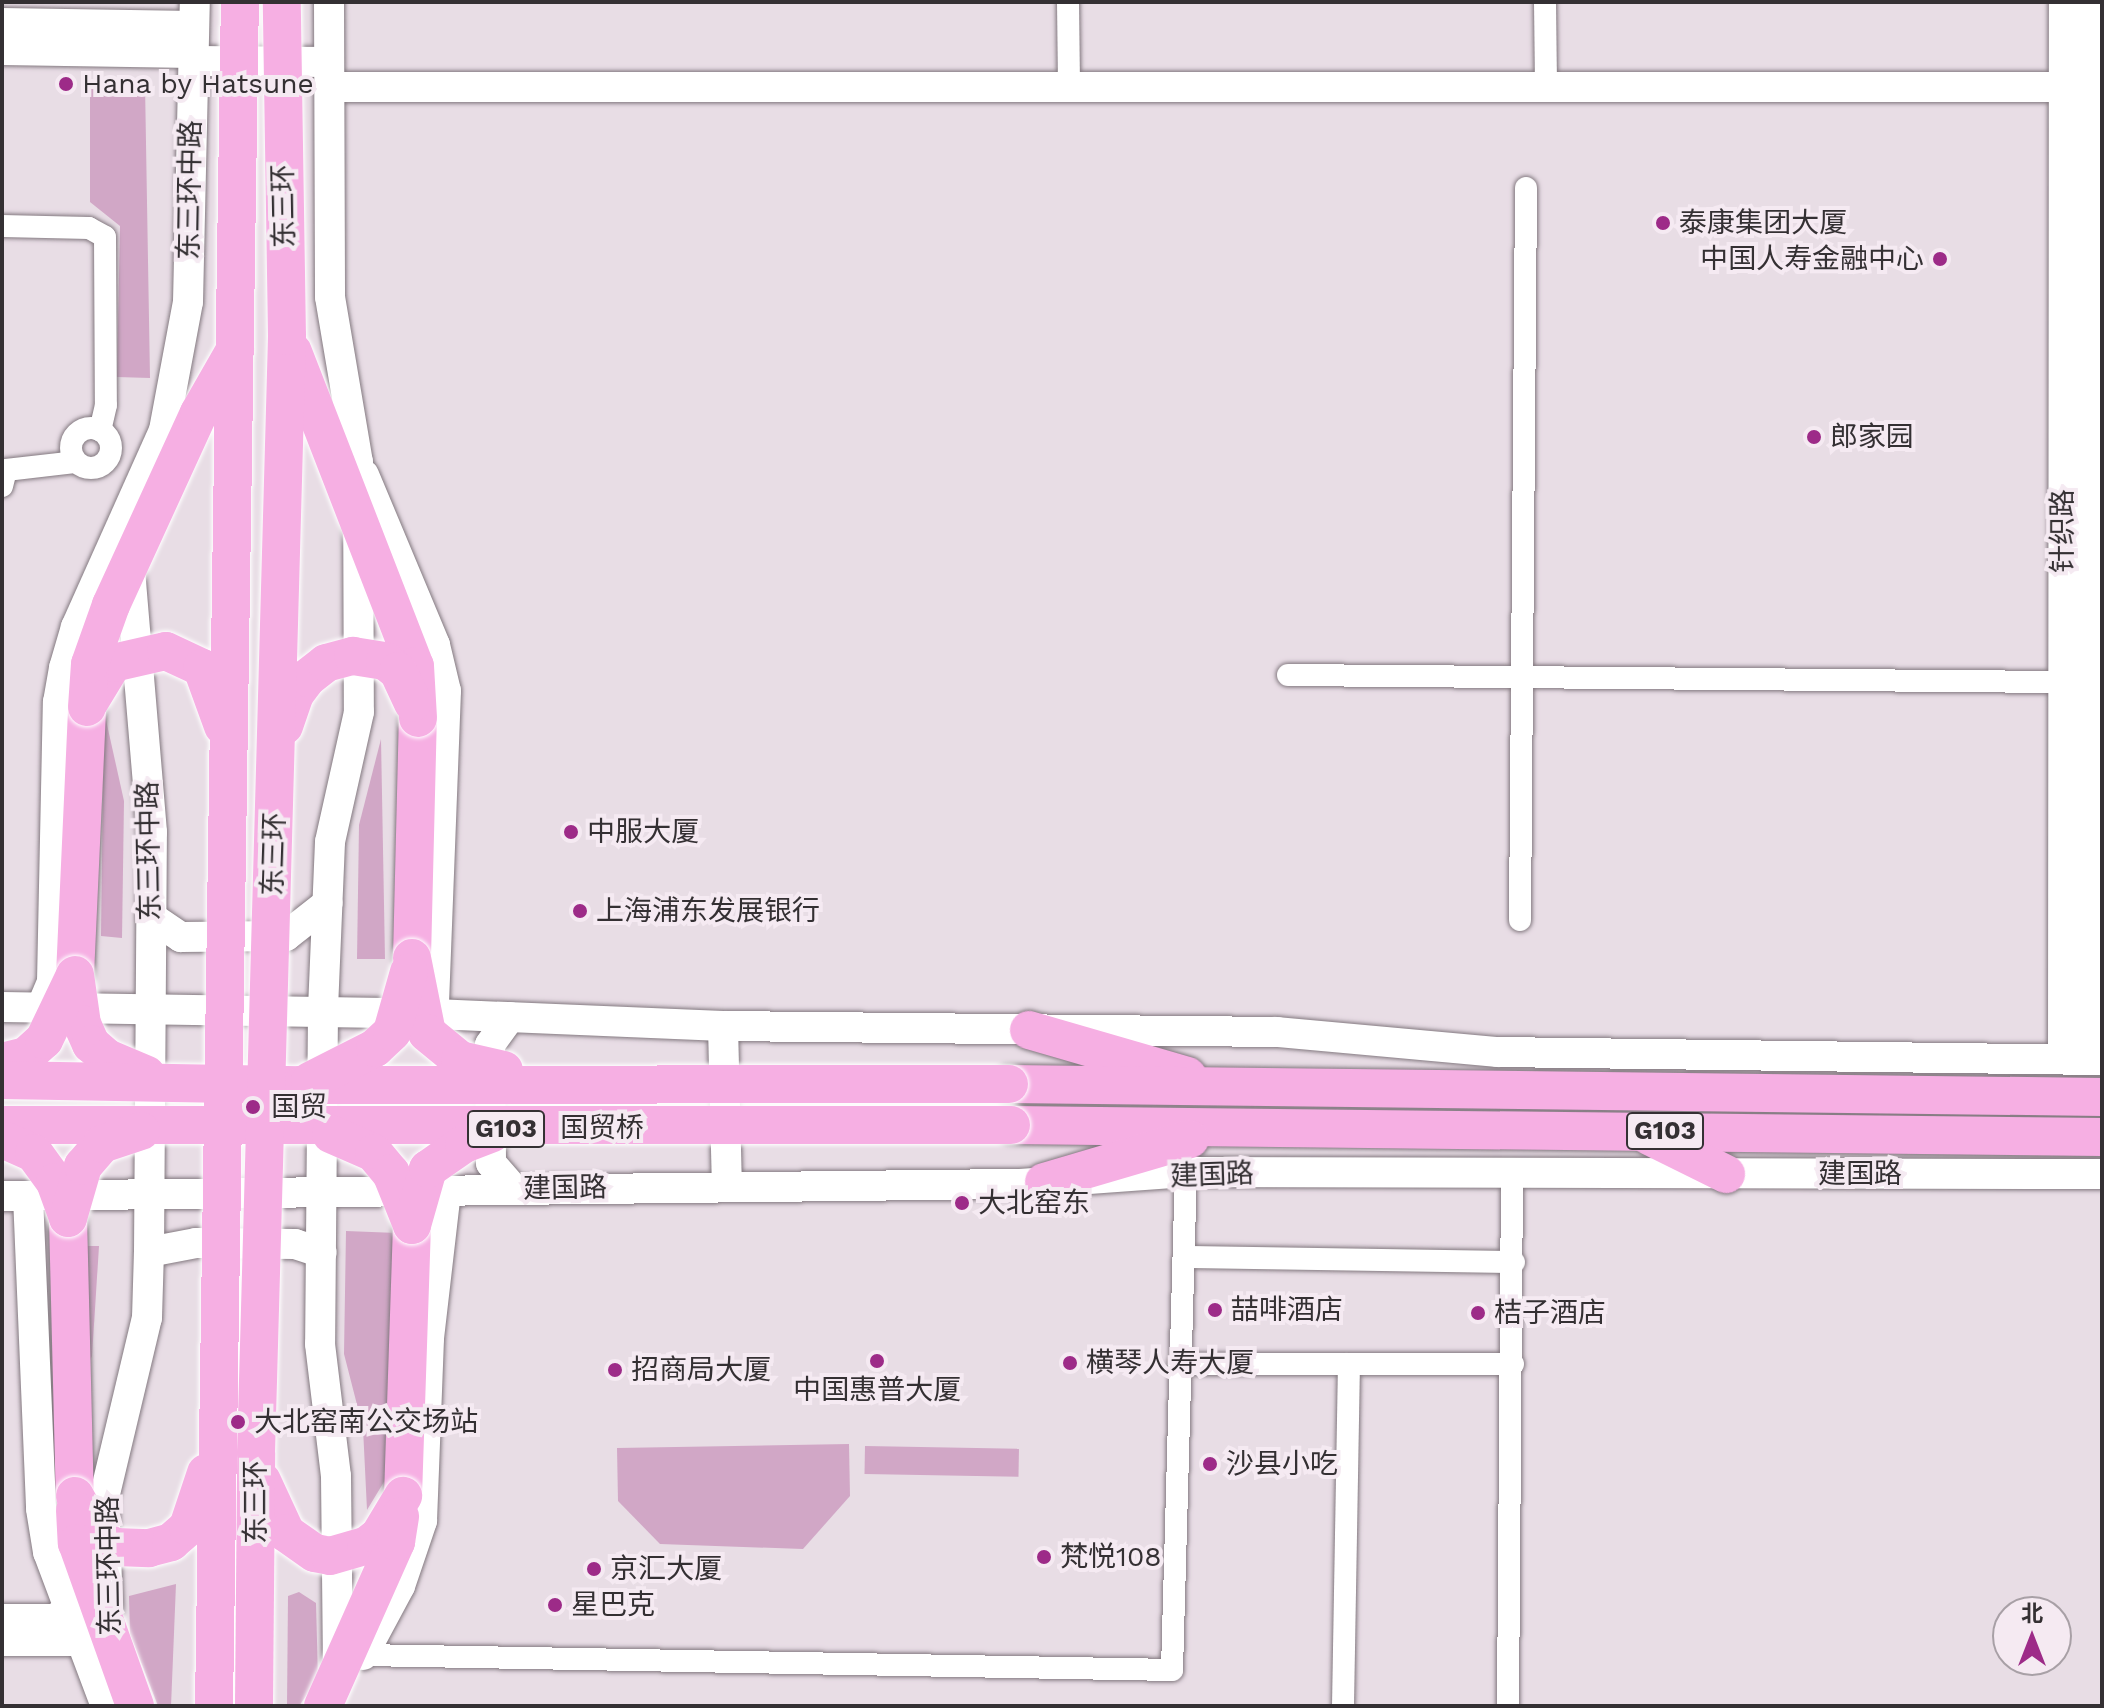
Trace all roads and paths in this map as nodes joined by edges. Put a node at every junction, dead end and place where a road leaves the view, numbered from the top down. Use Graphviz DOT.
graph roads {
  1 [pos="240,2"];
  2 [pos="282,2"];
  3 [pos="329,2"];
  4 [pos="1068,2"];
  5 [pos="1545,2"];
  6 [pos="2064,2"];
  7 [pos="2089,2"];
  8 [pos="2,23"];
  9 [pos="194,35"];
  10 [pos="2,50"];
  11 [pos="330,74"];
  12 [pos="1069,87"];
  13 [pos="1546,87"];
  14 [pos="2085,87"];
  15 [pos="1526,188"];
  16 [pos="2,226"];
  17 [pos="287,336"];
  18 [pos="237,348"];
  19 [pos="358,462"];
  20 [pos="2,486"];
  21 [pos="126,521"];
  22 [pos="1288,675"];
  23 [pos="2085,675"];
  24 [pos="1522,677"];
  25 [pos="87,707"];
  26 [pos="418,718"];
  27 [pos="232,780"];
  28 [pos="276,780"];
  29 [pos="328,903"];
  30 [pos="151,917"];
  31 [pos="1520,920"];
  32 [pos="412,958"];
  33 [pos="75,975"];
  34 [pos="2,1007"];
  35 [pos="41,1008"];
  36 [pos="149,1010"];
  37 [pos="323,1012"];
  38 [pos="434,1014"];
  39 [pos="510,1017"];
  40 [pos="723,1026"];
  41 [pos="1029,1030"];
  42 [pos="1120,1032"];
  43 [pos="2085,1060"];
  44 [pos="2,1062"];
  45 [pos="2,1080"];
  46 [pos="178,1082"];
  47 [pos="570,1084"];
  48 [pos="301,1085"];
  49 [pos="1231,1090"];
  50 [pos="1284,1090"];
  51 [pos="2102,1097"];
  52 [pos="2,1125"];
  53 [pos="1011,1125"];
  54 [pos="172,1126"];
  55 [pos="301,1127"];
  56 [pos="1227,1128"];
  57 [pos="504,1129"];
  58 [pos="1639,1131"];
  59 [pos="2102,1137"];
  60 [pos="2,1139"];
  61 [pos="1186,1172"];
  62 [pos="1512,1173"];
  63 [pos="1726,1174"];
  64 [pos="2102,1174"];
  65 [pos="1044,1182"];
  66 [pos="727,1185"];
  67 [pos="514,1189"];
  68 [pos="446,1190"];
  69 [pos="323,1193"];
  70 [pos="149,1194"];
  71 [pos="15,1196"];
  72 [pos="68,1218"];
  73 [pos="412,1225"];
  74 [pos="149,1252"];
  75 [pos="322,1253"];
  76 [pos="1185,1257"];
  77 [pos="1514,1262"];
  78 [pos="1179,1364"];
  79 [pos="1349,1364"];
  80 [pos="1513,1364"];
  81 [pos="220,1412"];
  82 [pos="256,1453"];
  83 [pos="75,1496"];
  84 [pos="403,1496"];
  85 [pos="69,1607"];
  86 [pos="2,1619"];
  87 [pos="2,1641"];
  88 [pos="81,1641"];
  89 [pos="363,1655"];
  90 [pos="333,1704"];
  91 [pos="106,1706"];
  92 [pos="113,1706"];
  93 [pos="135,1706"];
  94 [pos="214,1706"];
  95 [pos="254,1706"];
  96 [pos="1343,1706"];
  97 [pos="1508,1706"];
  1 -- 18 [label="highway, 东三环, bridge"];
  2 -- 17 [label="highway, 东三环, bridge"];
  3 -- 11 [label="street"];
  4 -- 12 [label="street"];
  5 -- 13 [label="street"];
  6 -- 14 [label="street, 针织路"];
  7 -- 14 [label="street, 针织路"];
  8 -- 9 [label="street"];
  9 -- 10 [label="street"];
  9 -- 11 [label="street"];
  9 -- 21 [label="street, 东三环中路"];
  11 -- 12 [label="street"];
  11 -- 19 [label="street"];
  12 -- 13 [label="street"];
  13 -- 14 [label="street"];
  14 -- 23 [label="street, 针织路"];
  15 -- 24 [label="street"];
  16 -- 20 [label="street"];
  17 -- 26 [label="highway, bridge"];
  17 -- 28 [label="highway, 东三环, bridge"];
  18 -- 25 [label="highway, bridge"];
  18 -- 27 [label="highway, 东三环, bridge"];
  19 -- 29 [label="street"];
  19 -- 38 [label="street"];
  21 -- 30 [label="street, 东三环中路"];
  21 -- 35 [label="street"];
  22 -- 24 [label="street"];
  23 -- 24 [label="street"];
  23 -- 43 [label="street, 针织路"];
  24 -- 31 [label="street"];
  25 -- 27 [label="highway, bridge"];
  25 -- 33 [label="highway"];
  26 -- 28 [label="highway, bridge"];
  26 -- 32 [label="highway"];
  27 -- 81 [label="highway, 东三环, bridge"];
  28 -- 82 [label="highway, 东三环, bridge"];
  29 -- 30 [label="street"];
  29 -- 37 [label="street"];
  30 -- 36 [label="street, 东三环中路"];
  32 -- 47 [label="highway, bridge"];
  32 -- 48 [label="highway, bridge"];
  33 -- 44 [label="highway, bridge"];
  33 -- 46 [label="highway, bridge"];
  34 -- 35 [label="street"];
  35 -- 36 [label="street"];
  36 -- 37 [label="street"];
  36 -- 70 [label="street, 东三环中路"];
  37 -- 38 [label="street"];
  37 -- 69 [label="street"];
  38 -- 39 [label="street"];
  39 -- 40 [label="street"];
  39 -- 67 [label="street"];
  40 -- 41 [label="street"];
  40 -- 66 [label="street"];
  41 -- 42 [label="street"];
  41 -- 49 [label="highway"];
  42 -- 43 [label="street"];
  42 -- 50 [label="highway"];
  45 -- 46 [label="highway, 国贸桥 / G103, bridge"];
  46 -- 48 [label="highway, 国贸桥 / G103, bridge"];
  47 -- 48 [label="highway, 国贸桥 / G103, bridge"];
  47 -- 49 [label="highway, 国贸桥 / G103, bridge"];
  49 -- 50 [label="highway, G103"];
  50 -- 51 [label="highway, G103"];
  52 -- 54 [label="highway, 国贸桥 / G103, bridge"];
  53 -- 56 [label="highway, 建国路 / G103"];
  53 -- 57 [label="highway, 国贸桥 / G103, bridge"];
  54 -- 55 [label="highway, 国贸桥 / G103, bridge"];
  54 -- 72 [label="highway, bridge"];
  55 -- 57 [label="highway, 国贸桥 / G103, bridge"];
  55 -- 73 [label="highway, bridge"];
  56 -- 58 [label="highway, 建国路 / G103"];
  56 -- 65 [label="highway"];
  57 -- 73 [label="highway, bridge"];
  58 -- 59 [label="highway, 建国路 / G103"];
  58 -- 63 [label="highway"];
  60 -- 72 [label="highway, bridge"];
  61 -- 62 [label="street, 建国路"];
  61 -- 65 [label="street, 建国路"];
  61 -- 76 [label="street"];
  62 -- 63 [label="street, 建国路"];
  62 -- 77 [label="street"];
  63 -- 64 [label="street, 建国路"];
  65 -- 66 [label="street, 建国路"];
  66 -- 67 [label="street, 建国路"];
  67 -- 68 [label="street, 建国路"];
  68 -- 69 [label="street, 建国路"];
  68 -- 89 [label="street"];
  69 -- 70 [label="street, 建国路"];
  69 -- 75 [label="street"];
  70 -- 71 [label="street, 建国路"];
  70 -- 74 [label="street, 东三环中路"];
  71 -- 85 [label="street"];
  72 -- 83 [label="highway"];
  73 -- 84 [label="highway"];
  74 -- 75 [label="street"];
  74 -- 92 [label="street, 东三环中路"];
  75 -- 90 [label="street"];
  76 -- 77 [label="street"];
  76 -- 78 [label="street"];
  77 -- 80 [label="street"];
  78 -- 79 [label="street"];
  78 -- 89 [label="street"];
  79 -- 80 [label="street"];
  79 -- 96 [label="street"];
  80 -- 97 [label="street"];
  81 -- 83 [label="highway, bridge"];
  81 -- 94 [label="highway, 东三环, bridge"];
  82 -- 84 [label="highway, bridge"];
  82 -- 95 [label="highway, 东三环, bridge"];
  83 -- 93 [label="highway, bridge"];
  84 -- 90 [label="highway, bridge"];
  85 -- 86 [label="street"];
  85 -- 88 [label="street"];
  87 -- 88 [label="street"];
  88 -- 91 [label="street"];
  89 -- 90 [label="street"];
}
